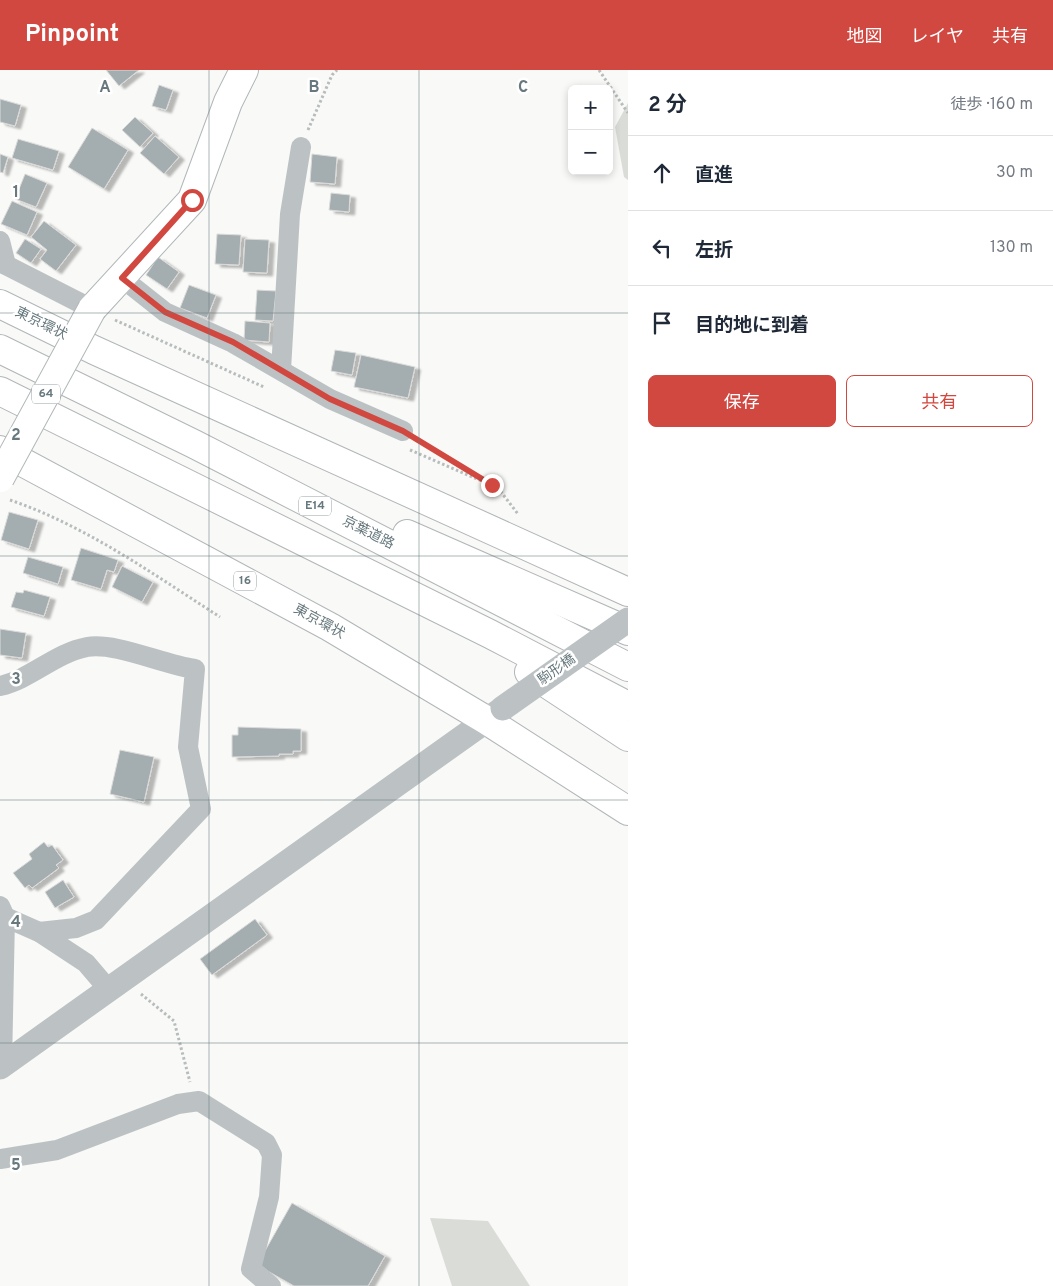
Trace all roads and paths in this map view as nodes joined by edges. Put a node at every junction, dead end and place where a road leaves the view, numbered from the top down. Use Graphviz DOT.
graph roads {
  1 [pos="244,70"];
  2 [pos="337,70"];
  3 [pos="599,70"];
  4 [pos="628,113"];
  5 [pos="301,147"];
  6 [pos="0,241"];
  7 [pos="3,264"];
  8 [pos="122,278"];
  9 [pos="0,304"];
  10 [pos="92,309"];
  11 [pos="0,349"];
  12 [pos="281,370"];
  13 [pos="0,391"];
  14 [pos="403,431"];
  15 [pos="194,444"];
  16 [pos="0,450"];
  17 [pos="492,485"];
  18 [pos="4,489"];
  19 [pos="628,592"];
  20 [pos="220,617"];
  21 [pos="628,620"];
  22 [pos="628,630"];
  23 [pos="490,634"];
  24 [pos="628,667"];
  25 [pos="0,686"];
  26 [pos="628,706"];
  27 [pos="494,714"];
  28 [pos="628,737"];
  29 [pos="628,811"];
  30 [pos="2,911"];
  31 [pos="39,932"];
  32 [pos="115,986"];
  33 [pos="1,1066"];
  34 [pos="199,1101"];
  35 [pos="0,1159"];
  36 [pos="271,1286"];
  1 -- 8 [label="main road, 64"];
  2 -- 5 [label="path"];
  3 -- 4 [label="path"];
  5 -- 12 [label="street"];
  6 -- 7 [label="street"];
  7 -- 10 [label="street"];
  8 -- 10 [label="main road, 64"];
  8 -- 12 [label="street"];
  9 -- 19 [label="main road, 東京環状"];
  10 -- 18 [label="main road, 64, bridge"];
  11 -- 15 [label="main road, 京葉道路 / E14"];
  12 -- 14 [label="street"];
  13 -- 23 [label="main road"];
  14 -- 17 [label="path"];
  15 -- 22 [label="main road"];
  15 -- 24 [label="main road, 京葉道路 / E14"];
  16 -- 27 [label="main road, 東京環状 / 16"];
  18 -- 20 [label="path"];
  21 -- 27 [label="street, 駒形橋, bridge"];
  23 -- 26 [label="main road"];
  23 -- 28 [label="main road"];
  25 -- 31 [label="street"];
  27 -- 29 [label="main road, 東京環状 / 16"];
  27 -- 32 [label="street, 駒形橋"];
  30 -- 31 [label="street"];
  30 -- 33 [label="street"];
  31 -- 32 [label="street"];
  32 -- 33 [label="street, 駒形橋"];
  32 -- 34 [label="path"];
  34 -- 35 [label="street"];
  34 -- 36 [label="street"];
}
